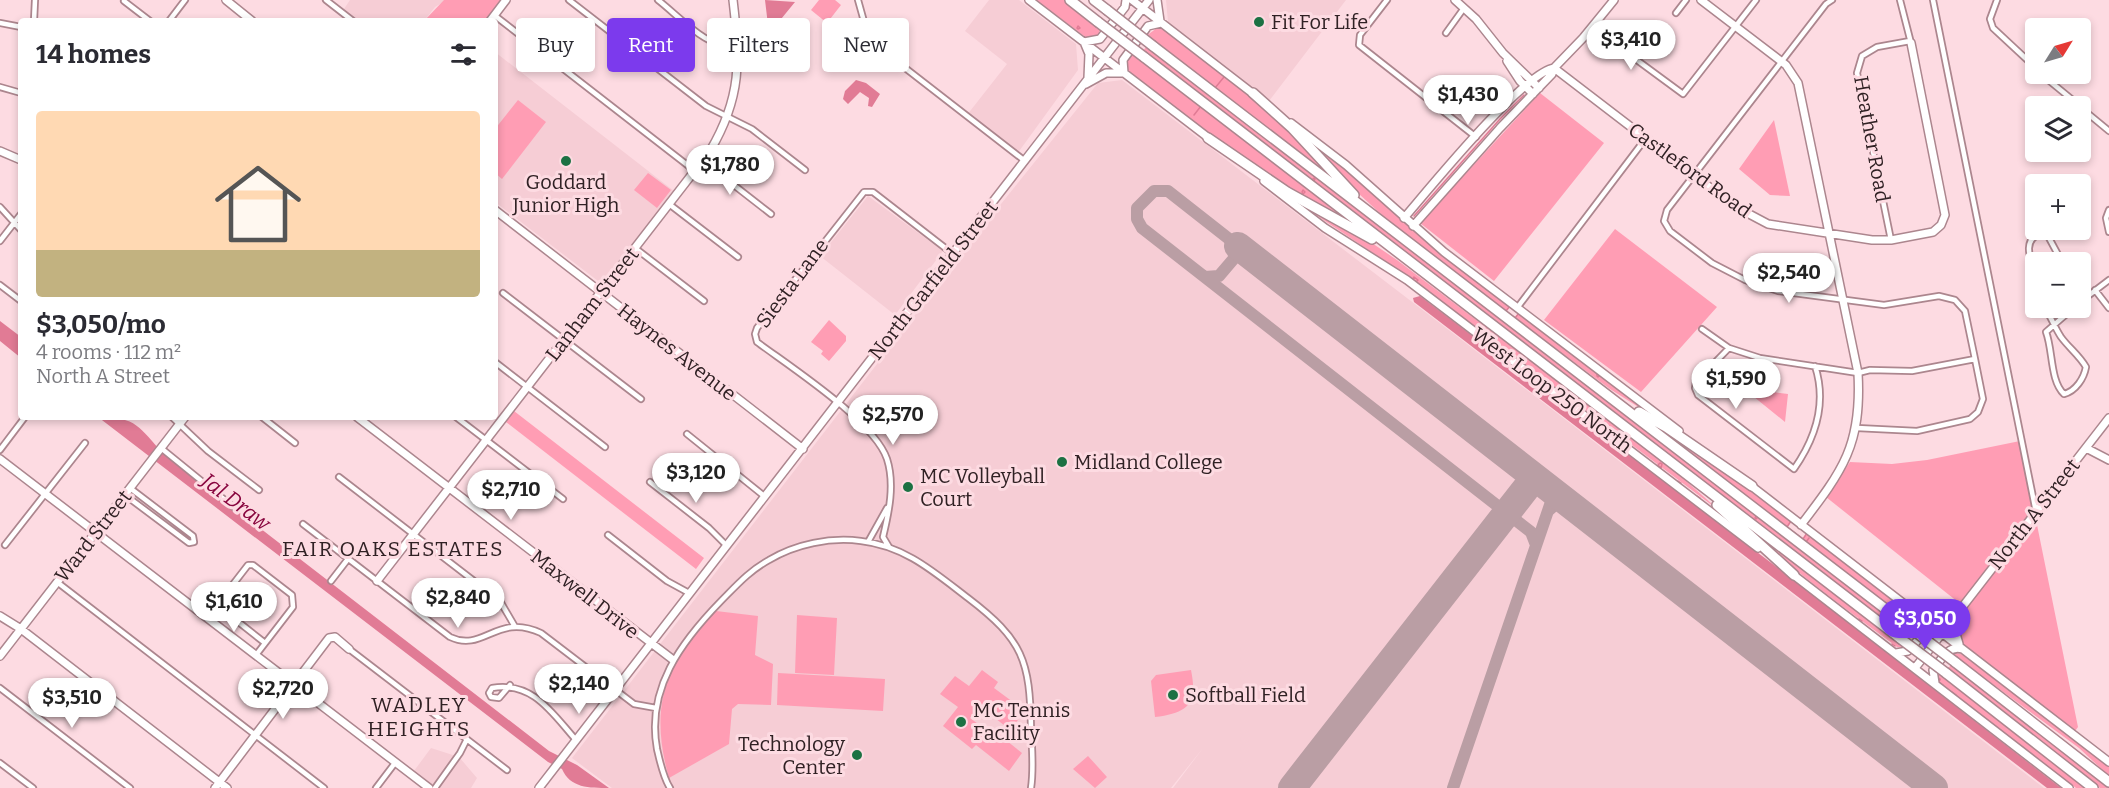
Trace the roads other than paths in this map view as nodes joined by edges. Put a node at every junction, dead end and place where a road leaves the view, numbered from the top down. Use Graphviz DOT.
graph roads {
  1 [pos="35,0"];
  2 [pos="185,0"];
  3 [pos="226,0"];
  4 [pos="326,0"];
  5 [pos="506,0"];
  6 [pos="568,0"];
  7 [pos="658,0"];
  8 [pos="733,0"];
  9 [pos="858,0"];
  10 [pos="1029,0"];
  11 [pos="1070,0"];
  12 [pos="1094,0"];
  13 [pos="1126,0"];
  14 [pos="1132,0"];
  15 [pos="1149,0"];
  16 [pos="1157,0"];
  17 [pos="1387,0"];
  18 [pos="1455,0"];
  19 [pos="1614,0"];
  20 [pos="1686,0"];
  21 [pos="1701,0"];
  22 [pos="1756,0"];
  23 [pos="1832,0"];
  24 [pos="1900,0"];
  25 [pos="1933,0"];
  26 [pos="1997,0"];
  27 [pos="124,1"];
  28 [pos="1143,8"];
  29 [pos="1464,8"];
  30 [pos="1676,13"];
  31 [pos="34,18"];
  32 [pos="146,18"];
  33 [pos="171,18"];
  34 [pos="248,18"];
  35 [pos="348,18"];
  36 [pos="492,18"];
  37 [pos="735,18"];
  38 [pos="1162,22"];
  39 [pos="0,23"];
  40 [pos="498,23"];
  41 [pos="18,26"];
  42 [pos="1736,26"];
  43 [pos="1592,27"];
  44 [pos="1446,33"];
  45 [pos="707,38"];
  46 [pos="1084,42"];
  47 [pos="1911,42"];
  48 [pos="1503,53"];
  49 [pos="1105,58"];
  50 [pos="2025,58"];
  51 [pos="1782,62"];
  52 [pos="1554,68"];
  53 [pos="738,72"];
  54 [pos="1125,74"];
  55 [pos="1531,80"];
  56 [pos="1085,83"];
  57 [pos="2053,84"];
  58 [pos="1525,86"];
  59 [pos="0,87"];
  60 [pos="1539,88"];
  61 [pos="18,92"];
  62 [pos="1253,93"];
  63 [pos="1533,94"];
  64 [pos="2067,96"];
  65 [pos="2091,116"];
  66 [pos="727,119"];
  67 [pos="2109,131"];
  68 [pos="1476,136"];
  69 [pos="1208,138"];
  70 [pos="1646,138"];
  71 [pos="0,151"];
  72 [pos="18,159"];
  73 [pos="703,161"];
  74 [pos="1025,161"];
  75 [pos="805,170"];
  76 [pos="695,171"];
  77 [pos="1694,175"];
  78 [pos="669,204"];
  79 [pos="0,207"];
  80 [pos="2109,210"];
  81 [pos="498,212"];
  82 [pos="771,214"];
  83 [pos="18,218"];
  84 [pos="1404,218"];
  85 [pos="1383,223"];
  86 [pos="14,224"];
  87 [pos="1413,226"];
  88 [pos="18,227"];
  89 [pos="2109,232"];
  90 [pos="1829,234"];
  91 [pos="1891,240"];
  92 [pos="0,241"];
  93 [pos="635,248"];
  94 [pos="2029,252"];
  95 [pos="2057,252"];
  96 [pos="953,254"];
  97 [pos="1401,255"];
  98 [pos="738,257"];
  99 [pos="2109,280"];
  100 [pos="0,285"];
  101 [pos="2095,291"];
  102 [pos="601,292"];
  103 [pos="503,293"];
  104 [pos="2091,294"];
  105 [pos="18,299"];
  106 [pos="1843,300"];
  107 [pos="704,301"];
  108 [pos="1517,308"];
  109 [pos="2109,308"];
  110 [pos="2052,318"];
  111 [pos="2062,318"];
  112 [pos="2056,323"];
  113 [pos="1702,329"];
  114 [pos="564,340"];
  115 [pos="1729,348"];
  116 [pos="1975,359"];
  117 [pos="498,364"];
  118 [pos="1815,366"];
  119 [pos="1858,374"];
  120 [pos="527,387"];
  121 [pos="1613,398"];
  122 [pos="641,399"];
  123 [pos="838,404"];
  124 [pos="2109,418"];
  125 [pos="23,420"];
  126 [pos="183,420"];
  127 [pos="266,420"];
  128 [pos="361,420"];
  129 [pos="460,420"];
  130 [pos="1857,428"];
  131 [pos="687,434"];
  132 [pos="486,440"];
  133 [pos="85,443"];
  134 [pos="295,443"];
  135 [pos="604,447"];
  136 [pos="161,448"];
  137 [pos="2086,448"];
  138 [pos="803,449"];
  139 [pos="0,450"];
  140 [pos="0,459"];
  141 [pos="1666,459"];
  142 [pos="2109,460"];
  143 [pos="339,477"];
  144 [pos="650,482"];
  145 [pos="1752,486"];
  146 [pos="130,488"];
  147 [pos="449,488"];
  148 [pos="259,490"];
  149 [pos="46,494"];
  150 [pos="125,495"];
  151 [pos="764,496"];
  152 [pos="563,499"];
  153 [pos="887,508"];
  154 [pos="236,509"];
  155 [pos="2036,512"];
  156 [pos="303,524"];
  157 [pos="1802,525"];
  158 [pos="96,532"];
  159 [pos="413,534"];
  160 [pos="608,535"];
  161 [pos="868,542"];
  162 [pos="5,545"];
  163 [pos="726,545"];
  164 [pos="890,548"];
  165 [pos="348,559"];
  166 [pos="1794,575"];
  167 [pos="331,580"];
  168 [pos="377,581"];
  169 [pos="57,582"];
  170 [pos="689,593"];
  171 [pos="217,605"];
  172 [pos="1959,611"];
  173 [pos="0,616"];
  174 [pos="207,618"];
  175 [pos="1923,618"];
  176 [pos="514,625"];
  177 [pos="21,629"];
  178 [pos="1942,633"];
  179 [pos="265,643"];
  180 [pos="650,644"];
  181 [pos="349,649"];
  182 [pos="1962,649"];
  183 [pos="1896,652"];
  184 [pos="256,655"];
  185 [pos="0,656"];
  186 [pos="672,659"];
  187 [pos="1915,668"];
  188 [pos="1935,683"];
  189 [pos="295,685"];
  190 [pos="510,685"];
  191 [pos="0,688"];
  192 [pos="614,690"];
  193 [pos="656,708"];
  194 [pos="256,735"];
  195 [pos="467,739"];
  196 [pos="576,740"];
  197 [pos="2109,762"];
  198 [pos="0,763"];
  199 [pos="395,763"];
  200 [pos="507,770"];
  201 [pos="2109,782"];
  202 [pos="217,785"];
  203 [pos="33,788"];
  204 [pos="130,788"];
  205 [pos="227,788"];
  206 [pos="324,788"];
  207 [pos="376,788"];
  208 [pos="429,788"];
  209 [pos="435,788"];
  210 [pos="539,788"];
  211 [pos="670,788"];
  212 [pos="1031,788"];
  213 [pos="2068,788"];
  214 [pos="2093,788"];
  1 -- 31 [label="street"];
  2 -- 33 [label="street"];
  3 -- 34 [label="main road"];
  4 -- 35 [label="street"];
  5 -- 36 [label="main road"];
  6 -- 66 [label="street"];
  7 -- 45 [label="street"];
  8 -- 37 [label="main road, Lanham Street"];
  9 -- 74 [label="street"];
  10 -- 46 [label="main road, West Loop 250 North"];
  11 -- 97 [label="highway, bridge"];
  12 -- 85 [label="highway, bridge"];
  13 -- 46 [label="main road"];
  14 -- 28 [label="main road"];
  15 -- 28 [label="main road, North Garfield Street"];
  16 -- 38 [label="main road"];
  17 -- 68 [label="street"];
  18 -- 29 [label="main road"];
  19 -- 43 [label="main road"];
  20 -- 30 [label="street"];
  21 -- 42 [label="main road"];
  22 -- 42 [label="street"];
  23 -- 51 [label="street"];
  24 -- 47 [label="street, Castleford Road"];
  25 -- 155 [label="street"];
  26 -- 50 [label="street"];
  27 -- 32 [label="street"];
  28 -- 38 [label="main road"];
  28 -- 49 [label="main road, North Garfield Street"];
  29 -- 44 [label="street"];
  29 -- 48 [label="main road"];
  38 -- 54 [label="main road"];
  38 -- 62 [label="main road"];
  39 -- 41 [label="street"];
  40 -- 76 [label="street"];
  42 -- 43 [label="street"];
  42 -- 51 [label="main road"];
  43 -- 52 [label="main road"];
  46 -- 49 [label="main road, West Loop 250 North"];
  46 -- 56 [label="main road"];
  47 -- 91 [label="street, Heather Road"];
  47 -- 91 [label="main road, Castleford Road"];
  48 -- 55 [label="main road"];
  48 -- 58 [label="main road"];
  49 -- 54 [label="main road, West Loop 250 North"];
  49 -- 56 [label="main road, North Garfield Street"];
  51 -- 77 [label="street"];
  51 -- 90 [label="main road"];
  52 -- 55 [label="main road"];
  52 -- 60 [label="main road"];
  52 -- 70 [label="main road, Castleford Road"];
  53 -- 66 [label="main road, Lanham Street"];
  54 -- 56 [label="main road"];
  54 -- 69 [label="main road, West Loop 250 North"];
  55 -- 58 [label="main road"];
  55 -- 60 [label="main road"];
  56 -- 74 [label="main road, North Garfield Street"];
  57 -- 64 [label="street"];
  58 -- 63 [label="main road"];
  58 -- 68 [label="main road"];
  59 -- 61 [label="street"];
  60 -- 63 [label="main road"];
  62 -- 84 [label="main road"];
  62 -- 85 [label="highway"];
  63 -- 87 [label="main road"];
  65 -- 67 [label="street"];
  66 -- 73 [label="main road, Lanham Street"];
  66 -- 75 [label="street"];
  68 -- 84 [label="main road"];
  69 -- 97 [label="highway"];
  69 -- 166 [label="main road, West Loop 250 North"];
  70 -- 77 [label="main road, Castleford Road"];
  70 -- 108 [label="street"];
  71 -- 72 [label="main road"];
  73 -- 76 [label="main road, Lanham Street"];
  73 -- 82 [label="street"];
  74 -- 96 [label="main road, North Garfield Street"];
  76 -- 78 [label="main road, Lanham Street"];
  77 -- 90 [label="main road, Castleford Road"];
  77 -- 106 [label="street"];
  78 -- 93 [label="main road, Lanham Street"];
  78 -- 98 [label="street"];
  79 -- 86 [label="street"];
  80 -- 89 [label="street"];
  81 -- 102 [label="main road, Haynes Avenue"];
  83 -- 86 [label="street"];
  84 -- 87 [label="main road"];
  85 -- 121 [label="highway"];
  86 -- 88 [label="street"];
  86 -- 92 [label="street"];
  87 -- 108 [label="main road"];
  90 -- 91 [label="main road, Castleford Road"];
  90 -- 106 [label="main road"];
  93 -- 102 [label="main road, Lanham Street"];
  93 -- 107 [label="street"];
  94 -- 95 [label="street"];
  96 -- 123 [label="main road, North Garfield Street"];
  96 -- 123 [label="street, Siesta Lane"];
  97 -- 141 [label="highway"];
  99 -- 101 [label="street"];
  100 -- 105 [label="street"];
  101 -- 104 [label="street"];
  101 -- 109 [label="street"];
  102 -- 114 [label="main road, Lanham Street"];
  102 -- 138 [label="main road, Haynes Avenue"];
  103 -- 114 [label="street"];
  106 -- 116 [label="street"];
  106 -- 119 [label="main road"];
  108 -- 145 [label="main road"];
  110 -- 112 [label="street"];
  111 -- 112 [label="street"];
  112 -- 112 [label="street"];
  113 -- 115 [label="street"];
  114 -- 120 [label="main road, Lanham Street"];
  114 -- 122 [label="street"];
  115 -- 118 [label="street"];
  115 -- 118 [label="street"];
  116 -- 119 [label="street"];
  116 -- 130 [label="street"];
  117 -- 120 [label="street"];
  118 -- 119 [label="street"];
  119 -- 130 [label="main road"];
  120 -- 132 [label="main road, Lanham Street"];
  120 -- 135 [label="street"];
  121 -- 145 [label="highway"];
  121 -- 201 [label="highway, bridge"];
  123 -- 138 [label="main road, North Garfield Street"];
  123 -- 153 [label="street, Siesta Lane"];
  124 -- 137 [label="main road, North A Street"];
  125 -- 139 [label="street"];
  126 -- 136 [label="main road, Ward Street"];
  126 -- 148 [label="street"];
  127 -- 134 [label="street"];
  128 -- 147 [label="main road, Maxwell Drive"];
  129 -- 132 [label="street"];
  130 -- 157 [label="main road"];
  131 -- 151 [label="street"];
  132 -- 147 [label="main road, Lanham Street"];
  132 -- 152 [label="street"];
  133 -- 149 [label="street"];
  136 -- 146 [label="main road, Ward Street"];
  136 -- 154 [label="street"];
  137 -- 142 [label="main road"];
  137 -- 155 [label="main road, North A Street"];
  138 -- 151 [label="main road, North Garfield Street"];
  140 -- 149 [label="main road"];
  141 -- 166 [label="highway"];
  141 -- 214 [label="highway, bridge"];
  143 -- 159 [label="street"];
  144 -- 163 [label="street"];
  145 -- 157 [label="main road"];
  146 -- 150 [label="main road, Ward Street"];
  146 -- 150 [label="street"];
  147 -- 159 [label="main road, Lanham Street"];
  147 -- 180 [label="main road, Maxwell Drive"];
  149 -- 158 [label="main road"];
  149 -- 162 [label="street"];
  150 -- 158 [label="main road, Ward Street"];
  151 -- 163 [label="main road, North Garfield Street"];
  153 -- 161 [label="street, Siesta Lane"];
  153 -- 164 [label="street, Siesta Lane"];
  155 -- 172 [label="main road, North A Street"];
  156 -- 165 [label="street"];
  157 -- 175 [label="main road"];
  158 -- 169 [label="main road, Ward Street"];
  158 -- 174 [label="main road"];
  159 -- 168 [label="main road, Lanham Street"];
  159 -- 176 [label="street"];
  160 -- 170 [label="street"];
  161 -- 164 [label="street"];
  161 -- 186 [label="street"];
  163 -- 170 [label="main road, North Garfield Street"];
  164 -- 212 [label="street"];
  165 -- 167 [label="street"];
  165 -- 168 [label="street"];
  166 -- 183 [label="main road, West Loop 250 North"];
  168 -- 176 [label="street"];
  169 -- 177 [label="main road, Ward Street"];
  169 -- 194 [label="street"];
  170 -- 180 [label="main road, North Garfield Street"];
  171 -- 174 [label="street"];
  171 -- 179 [label="street"];
  171 -- 179 [label="street"];
  172 -- 175 [label="main road"];
  172 -- 178 [label="main road, North A Street"];
  172 -- 182 [label="main road"];
  173 -- 177 [label="main road"];
  174 -- 184 [label="main road"];
  175 -- 178 [label="main road"];
  175 -- 183 [label="main road"];
  176 -- 192 [label="street"];
  177 -- 185 [label="main road, Ward Street"];
  177 -- 202 [label="main road"];
  178 -- 182 [label="main road"];
  178 -- 187 [label="main road, North A Street"];
  179 -- 184 [label="street"];
  180 -- 186 [label="main road, Maxwell Drive"];
  180 -- 192 [label="main road, North Garfield Street"];
  181 -- 189 [label="main road"];
  181 -- 195 [label="street"];
  182 -- 188 [label="main road"];
  182 -- 197 [label="main road"];
  183 -- 187 [label="main road, West Loop 250 North"];
  184 -- 189 [label="main road"];
  186 -- 193 [label="street"];
  187 -- 188 [label="main road, West Loop 250 North"];
  188 -- 213 [label="main road, West Loop 250 North"];
  189 -- 194 [label="main road"];
  189 -- 199 [label="main road"];
  190 -- 196 [label="street"];
  191 -- 204 [label="street"];
  192 -- 193 [label="street"];
  192 -- 196 [label="main road, North Garfield Street"];
  193 -- 211 [label="street"];
  194 -- 202 [label="main road"];
  194 -- 206 [label="street"];
  195 -- 200 [label="street"];
  195 -- 209 [label="street"];
  196 -- 210 [label="main road, North Garfield Street"];
  198 -- 203 [label="street"];
  199 -- 207 [label="street"];
  199 -- 208 [label="main road"];
  202 -- 205 [label="main road"];
}
